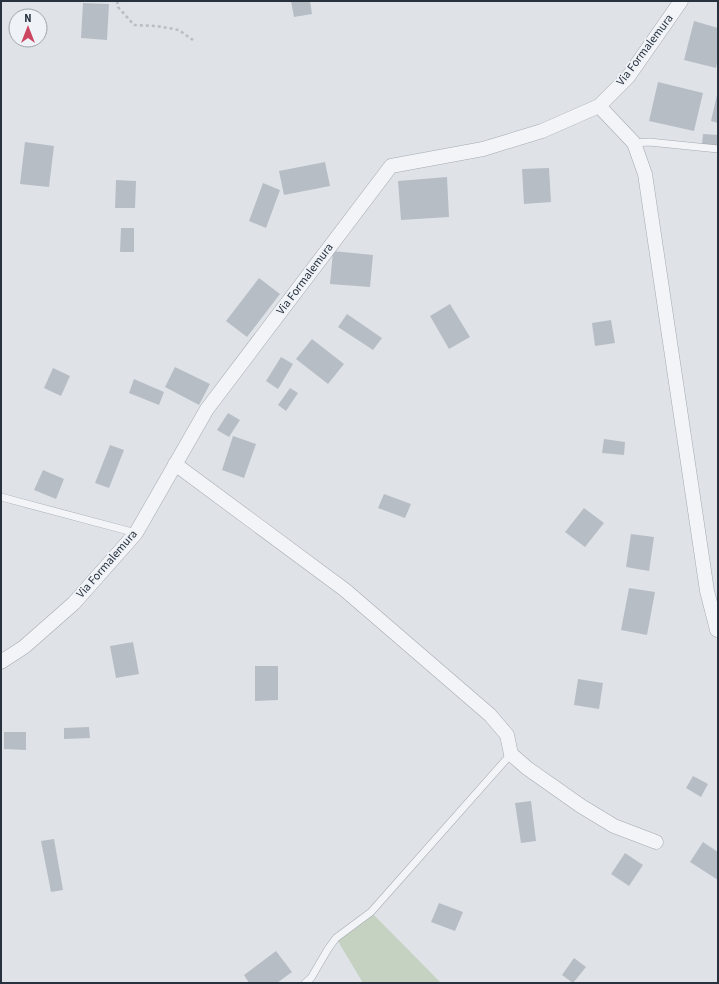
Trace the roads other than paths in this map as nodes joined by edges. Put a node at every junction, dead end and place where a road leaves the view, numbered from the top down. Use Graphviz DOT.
graph roads {
  1 [pos="680,1"];
  2 [pos="599,106"];
  3 [pos="634,143"];
  4 [pos="718,149"];
  5 [pos="175,464"];
  6 [pos="1,497"];
  7 [pos="136,532"];
  8 [pos="717,630"];
  9 [pos="1,662"];
  10 [pos="511,754"];
  11 [pos="656,842"];
  12 [pos="304,983"];
  1 -- 2 [label="street, Via Formalemura"];
  2 -- 3 [label="street"];
  2 -- 5 [label="street, Via Formalemura"];
  3 -- 4 [label="lane"];
  3 -- 8 [label="street"];
  5 -- 7 [label="street, Via Formalemura"];
  5 -- 10 [label="street"];
  6 -- 7 [label="lane"];
  7 -- 9 [label="street, Via Formalemura"];
  10 -- 11 [label="street"];
  10 -- 12 [label="lane"];
}
